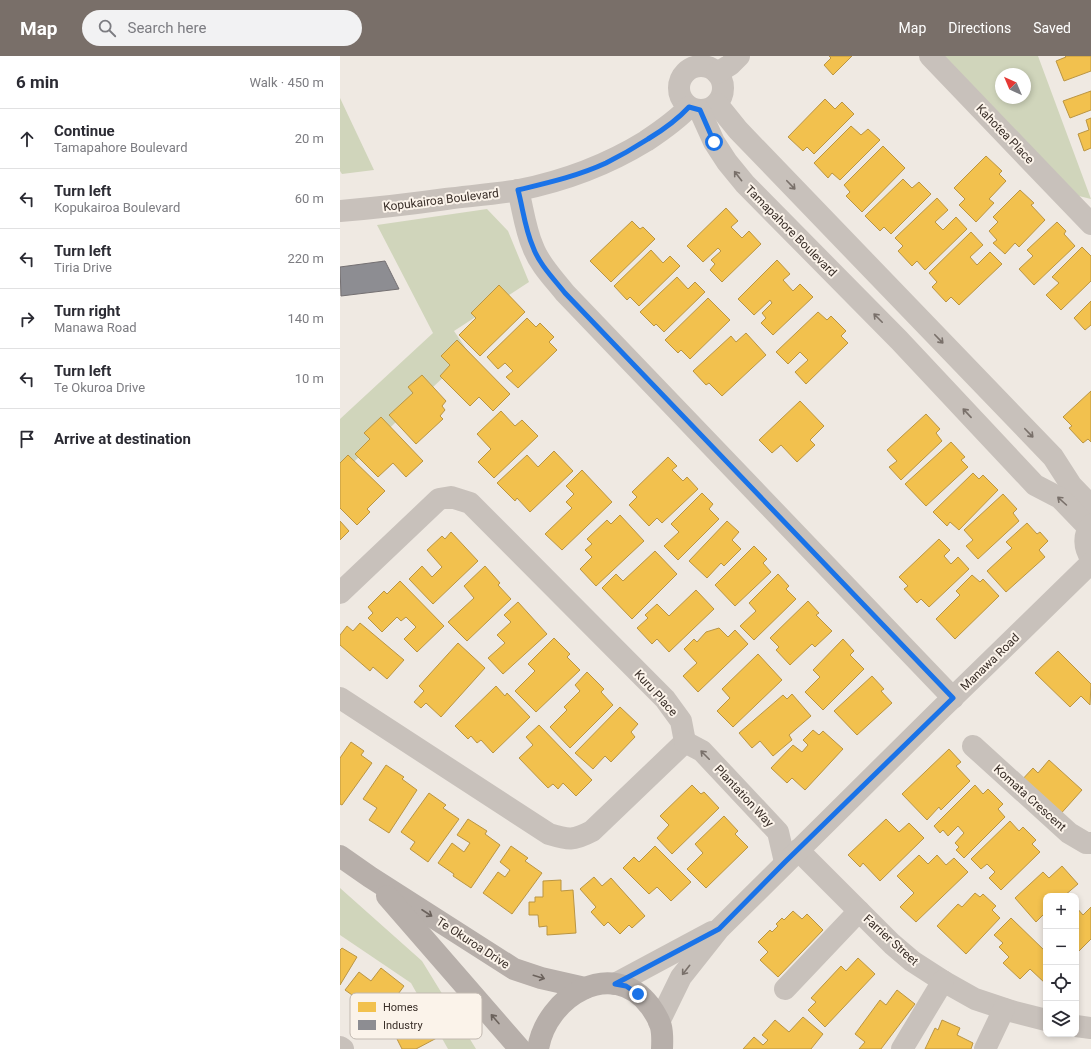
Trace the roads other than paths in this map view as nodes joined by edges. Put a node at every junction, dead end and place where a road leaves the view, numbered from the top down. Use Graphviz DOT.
graph roads {
  1 [pos="739,56"];
  2 [pos="930,56"];
  3 [pos="684,64"];
  4 [pos="712,65"];
  5 [pos="702,107"];
  6 [pos="518,190"];
  7 [pos="340,211"];
  8 [pos="1087,215"];
  9 [pos="920,319"];
  10 [pos="899,340"];
  11 [pos="1091,506"];
  12 [pos="1090,527"];
  13 [pos="1091,558"];
  14 [pos="1091,563"];
  15 [pos="340,593"];
  16 [pos="340,698"];
  17 [pos="953,698"];
  18 [pos="685,742"];
  19 [pos="973,746"];
  20 [pos="1091,843"];
  21 [pos="340,856"];
  22 [pos="791,856"];
  23 [pos="370,877"];
  24 [pos="859,911"];
  25 [pos="719,929"];
  26 [pos="943,982"];
  27 [pos="615,984"];
  28 [pos="586,988"];
  29 [pos="785,989"];
  30 [pos="471,993"];
  31 [pos="482,1005"];
  32 [pos="1004,1009"];
  33 [pos="1043,1019"];
  34 [pos="1079,1026"];
  35 [pos="1091,1028"];
  36 [pos="664,1038"];
  37 [pos="340,1047"];
  38 [pos="343,1049"];
  39 [pos="520,1049"];
  40 [pos="538,1049"];
  41 [pos="902,1049"];
  42 [pos="985,1049"];
  1 -- 4 [label="street"];
  2 -- 8 [label="street, Kahotea Place"];
  3 -- 4 [label="street"];
  3 -- 5 [label="street"];
  4 -- 5 [label="street"];
  5 -- 6 [label="street, Kopukairoa Boulevard"];
  5 -- 9 [label="street, one-way"];
  10 -- 5 [label="street, Tamapahore Boulevard, one-way"];
  6 -- 7 [label="street, Kopukairoa Boulevard"];
  6 -- 17 [label="street"];
  9 -- 10 [label="street"];
  9 -- 11 [label="street, one-way"];
  12 -- 10 [label="street, Tamapahore Boulevard, one-way"];
  12 -- 13 [label="street"];
  14 -- 17 [label="street, Manawa Road"];
  15 -- 18 [label="street, Kuru Place"];
  16 -- 18 [label="street"];
  17 -- 22 [label="street, Manawa Road"];
  22 -- 18 [label="street, Plantation Way, one-way"];
  19 -- 20 [label="street, Komata Crescent"];
  21 -- 23 [label="main road, Te Okuroa Drive"];
  22 -- 24 [label="street, Farrier Street"];
  22 -- 25 [label="street, Manawa Road"];
  23 -- 28 [label="main road, Te Okuroa Drive, one-way"];
  30 -- 23 [label="main road, Te Okuroa Drive, one-way"];
  24 -- 26 [label="street, Farrier Street"];
  24 -- 29 [label="street"];
  25 -- 27 [label="street, Manawa Road"];
  25 -- 36 [label="street, Manawa Road, one-way"];
  26 -- 32 [label="street, Farrier Street"];
  26 -- 41 [label="street"];
  27 -- 28 [label="main road, Te Okuroa Drive"];
  27 -- 36 [label="main road, Te Okuroa Drive"];
  28 -- 40 [label="main road, Te Okuroa Drive"];
  39 -- 31 [label="main road, Te Okuroa Drive, one-way"];
  32 -- 33 [label="street, Farrier Street"];
  32 -- 42 [label="street"];
  34 -- 35 [label="street"];
  37 -- 38 [label="street"];
}
